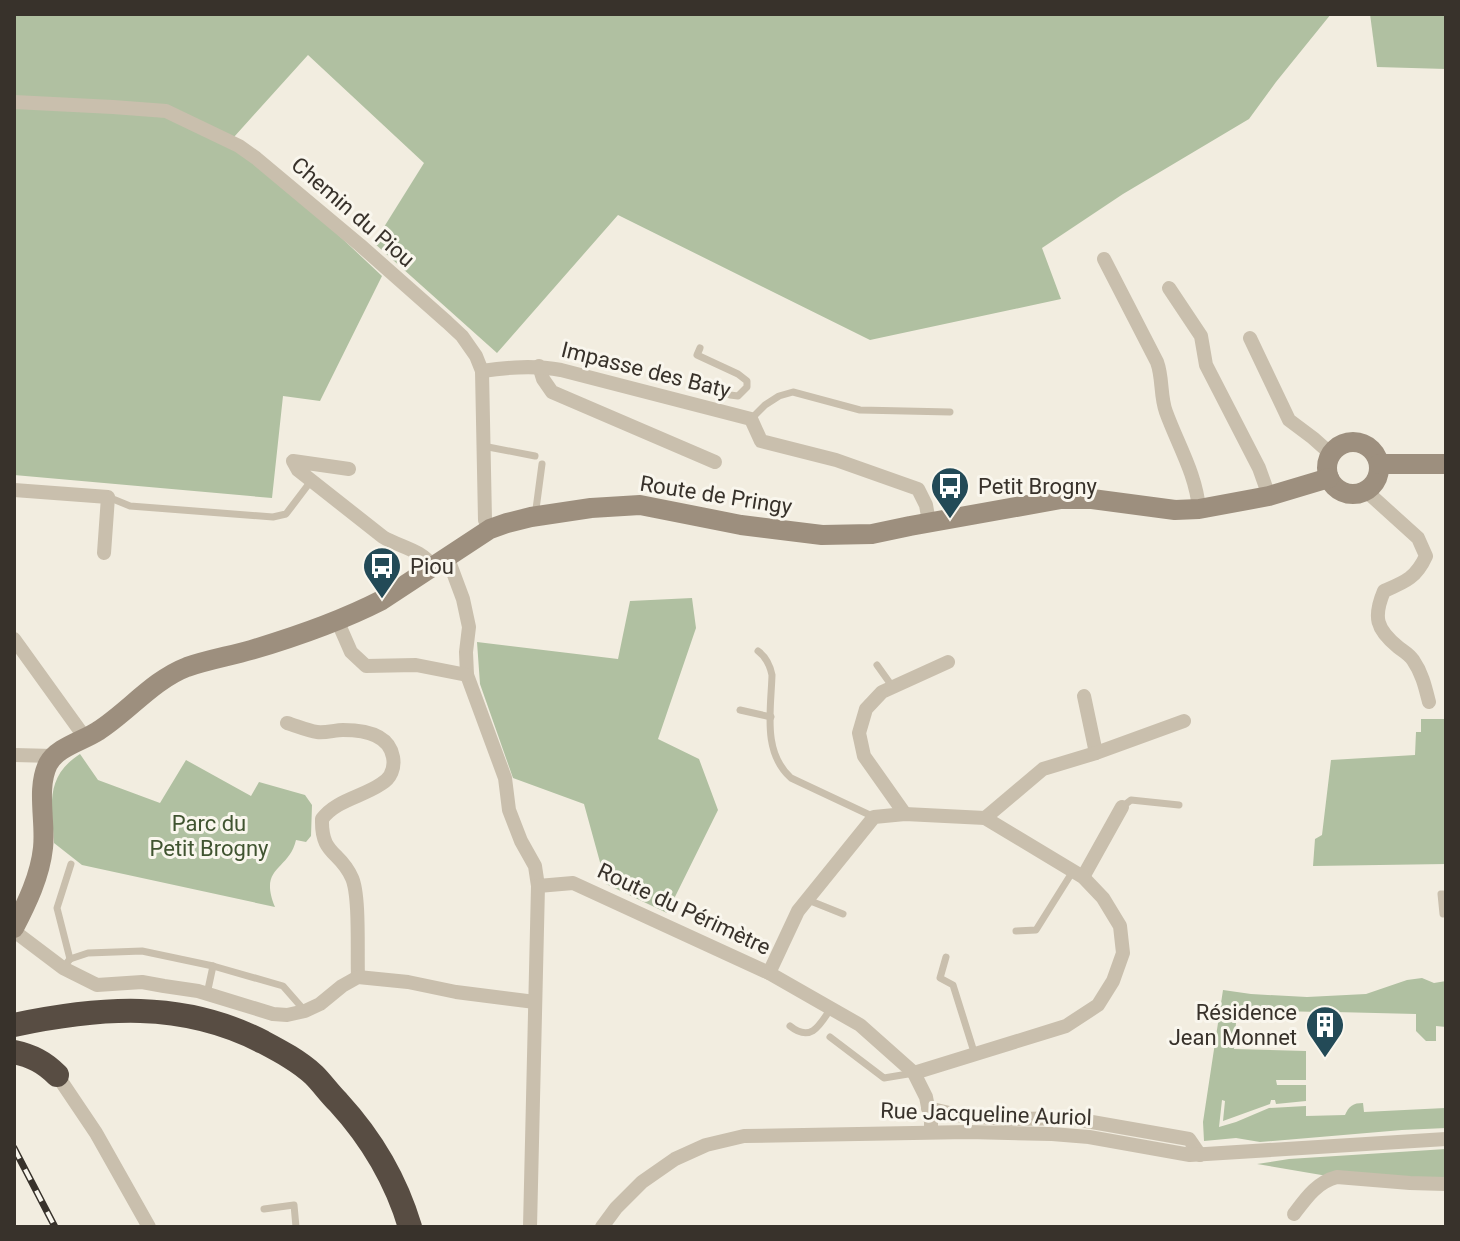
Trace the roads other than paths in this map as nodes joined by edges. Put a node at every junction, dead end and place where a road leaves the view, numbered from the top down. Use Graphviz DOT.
graph roads {
  1 [pos="14,102"];
  2 [pos="1104,259"];
  3 [pos="1169,288"];
  4 [pos="1250,338"];
  5 [pos="700,348"];
  6 [pos="539,366"];
  7 [pos="482,371"];
  8 [pos="692,384"];
  9 [pos="950,412"];
  10 [pos="751,419"];
  11 [pos="483,446"];
  12 [pos="1331,454"];
  13 [pos="535,456"];
  14 [pos="715,462"];
  15 [pos="542,464"];
  16 [pos="1379,464"];
  17 [pos="1446,464"];
  18 [pos="349,469"];
  19 [pos="1329,478"];
  20 [pos="311,481"];
  21 [pos="14,490"];
  22 [pos="1366,491"];
  23 [pos="1269,496"];
  24 [pos="108,497"];
  25 [pos="1199,509"];
  26 [pos="540,516"];
  27 [pos="929,522"];
  28 [pos="490,529"];
  29 [pos="104,553"];
  30 [pos="440,561"];
  31 [pos="337,620"];
  32 [pos="14,639"];
  33 [pos="758,651"];
  34 [pos="948,662"];
  35 [pos="877,665"];
  36 [pos="467,675"];
  37 [pos="893,688"];
  38 [pos="1084,696"];
  39 [pos="1429,702"];
  40 [pos="740,710"];
  41 [pos="771,717"];
  42 [pos="1184,721"];
  43 [pos="287,723"];
  44 [pos="86,739"];
  45 [pos="1096,753"];
  46 [pos="14,755"];
  47 [pos="54,756"];
  48 [pos="1179,805"];
  49 [pos="1122,807"];
  50 [pos="905,814"];
  51 [pos="874,817"];
  52 [pos="985,818"];
  53 [pos="71,864"];
  54 [pos="1078,874"];
  55 [pos="538,886"];
  56 [pos="1446,894"];
  57 [pos="806,899"];
  58 [pos="843,914"];
  59 [pos="1443,914"];
  60 [pos="14,929"];
  61 [pos="1016,931"];
  62 [pos="946,957"];
  63 [pos="66,964"];
  64 [pos="213,966"];
  65 [pos="769,973"];
  66 [pos="358,977"];
  67 [pos="207,994"];
  68 [pos="535,1002"];
  69 [pos="831,1008"];
  70 [pos="305,1011"];
  71 [pos="14,1025"];
  72 [pos="790,1026"];
  73 [pos="830,1037"];
  74 [pos="14,1038"];
  75 [pos="14,1052"];
  76 [pos="975,1055"];
  77 [pos="914,1073"];
  78 [pos="57,1075"];
  79 [pos="314,1075"];
  80 [pos="928,1108"];
  81 [pos="931,1132"];
  82 [pos="1446,1139"];
  83 [pos="1200,1155"];
  84 [pos="1446,1184"];
  85 [pos="264,1209"];
  86 [pos="1294,1214"];
  87 [pos="149,1227"];
  88 [pos="296,1227"];
  89 [pos="400,1227"];
  90 [pos="410,1227"];
  91 [pos="426,1227"];
  92 [pos="530,1227"];
  93 [pos="602,1227"];
  1 -- 7 [label="street, Chemin du Piou"];
  2 -- 25 [label="street"];
  3 -- 23 [label="street"];
  4 -- 12 [label="street"];
  5 -- 8 [label="lane"];
  6 -- 7 [label="street, Impasse des Baty"];
  6 -- 10 [label="street, Impasse des Baty"];
  6 -- 14 [label="street"];
  7 -- 11 [label="street, Chemin du Piou"];
  9 -- 10 [label="lane"];
  10 -- 27 [label="street"];
  11 -- 13 [label="lane"];
  11 -- 28 [label="street, Chemin du Piou"];
  12 -- 16 [label="street"];
  12 -- 19 [label="street"];
  15 -- 26 [label="lane"];
  16 -- 17 [label="street"];
  16 -- 22 [label="street"];
  18 -- 20 [label="street"];
  19 -- 22 [label="street"];
  19 -- 23 [label="street, Route de Pringy"];
  20 -- 24 [label="lane"];
  20 -- 30 [label="street"];
  21 -- 24 [label="street"];
  22 -- 39 [label="street"];
  23 -- 25 [label="street, Route de Pringy"];
  24 -- 29 [label="street"];
  25 -- 27 [label="street, Route de Pringy"];
  26 -- 27 [label="street, Route de Pringy"];
  26 -- 28 [label="street, Route de Pringy"];
  28 -- 30 [label="street, Route de Pringy"];
  30 -- 31 [label="street, Route de Pringy"];
  30 -- 36 [label="street"];
  31 -- 36 [label="street"];
  31 -- 44 [label="street, Route de Pringy"];
  32 -- 44 [label="street"];
  33 -- 41 [label="lane"];
  34 -- 37 [label="street"];
  35 -- 37 [label="lane"];
  36 -- 55 [label="street"];
  37 -- 50 [label="street"];
  38 -- 45 [label="street"];
  40 -- 41 [label="lane"];
  41 -- 51 [label="lane"];
  42 -- 45 [label="street"];
  43 -- 66 [label="street"];
  44 -- 47 [label="street, Route de Pringy"];
  45 -- 52 [label="street"];
  46 -- 47 [label="street, Route de Pringy"];
  47 -- 60 [label="street"];
  48 -- 49 [label="lane"];
  49 -- 54 [label="street"];
  50 -- 51 [label="street"];
  50 -- 52 [label="street"];
  51 -- 57 [label="street"];
  52 -- 54 [label="street"];
  53 -- 63 [label="lane"];
  54 -- 61 [label="lane"];
  54 -- 76 [label="street"];
  55 -- 65 [label="street, Route du Périmètre"];
  55 -- 68 [label="street"];
  56 -- 59 [label="lane"];
  57 -- 58 [label="lane"];
  57 -- 65 [label="street"];
  60 -- 63 [label="street"];
  62 -- 76 [label="lane"];
  63 -- 64 [label="lane"];
  63 -- 67 [label="street"];
  64 -- 67 [label="lane"];
  64 -- 70 [label="lane"];
  65 -- 69 [label="street, Route du Périmètre"];
  66 -- 68 [label="street"];
  66 -- 70 [label="street"];
  67 -- 70 [label="street"];
  68 -- 92 [label="street"];
  69 -- 72 [label="lane"];
  69 -- 77 [label="street, Route du Périmètre"];
  71 -- 79 [label="highway"];
  73 -- 77 [label="lane"];
  74 -- 89 [label="highway"];
  75 -- 78 [label="highway"];
  76 -- 77 [label="street"];
  77 -- 80 [label="street, Route du Périmètre"];
  78 -- 87 [label="street"];
  79 -- 90 [label="highway"];
  79 -- 91 [label="highway"];
  80 -- 81 [label="street, Route du Périmètre"];
  80 -- 83 [label="street"];
  81 -- 83 [label="street, Rue Jacqueline Auriol"];
  81 -- 93 [label="street, Rue Jacqueline Auriol"];
  82 -- 83 [label="street, Rue Jacqueline Auriol"];
  84 -- 86 [label="street"];
  85 -- 88 [label="lane"];
}
